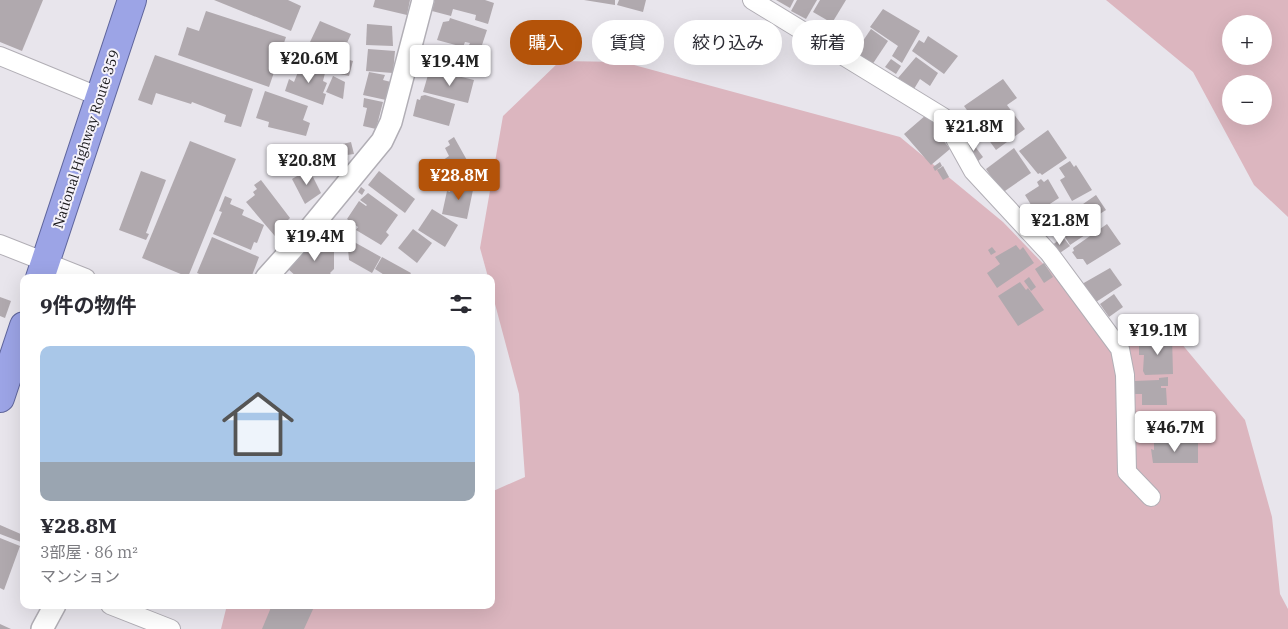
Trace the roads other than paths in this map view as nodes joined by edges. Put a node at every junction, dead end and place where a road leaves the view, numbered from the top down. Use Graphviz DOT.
graph roads {
  1 [pos="132,0"];
  2 [pos="423,0"];
  3 [pos="752,0"];
  4 [pos="0,56"];
  5 [pos="100,97"];
  6 [pos="0,244"];
  7 [pos="43,269"];
  8 [pos="67,274"];
  9 [pos="270,274"];
  10 [pos="20,338"];
  11 [pos="0,398"];
  12 [pos="1151,497"];
  13 [pos="53,609"];
  14 [pos="120,609"];
  15 [pos="42,629"];
  16 [pos="171,629"];
  1 -- 5 [label="highway, National Highway Route 359"];
  2 -- 9 [label="street"];
  3 -- 12 [label="street"];
  4 -- 5 [label="street"];
  5 -- 7 [label="highway, National Highway Route 359"];
  6 -- 7 [label="street"];
  7 -- 8 [label="street"];
  10 -- 11 [label="highway"];
  13 -- 15 [label="street"];
  14 -- 16 [label="street"];
}
